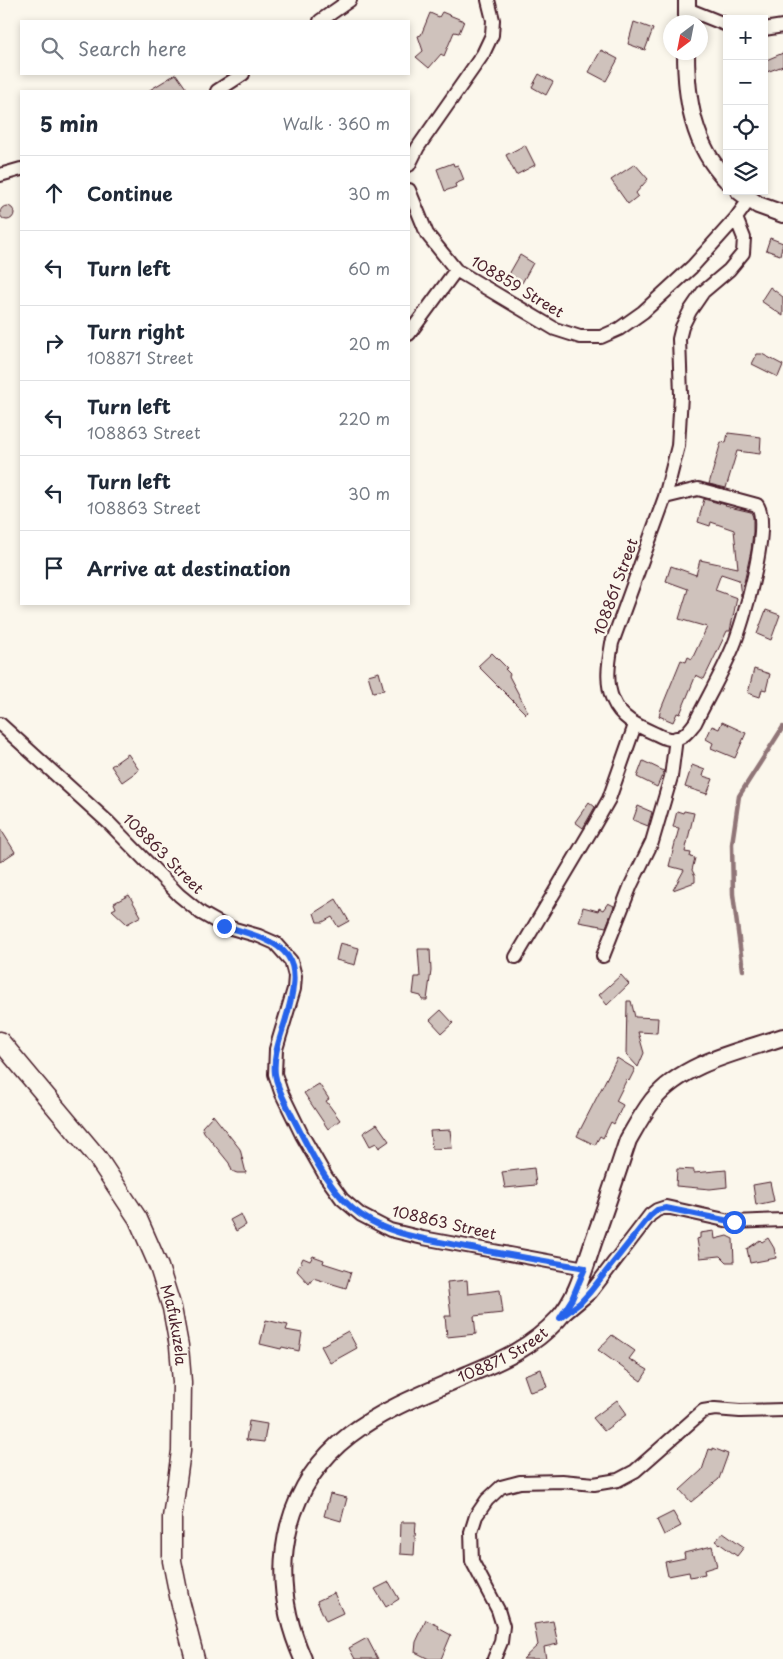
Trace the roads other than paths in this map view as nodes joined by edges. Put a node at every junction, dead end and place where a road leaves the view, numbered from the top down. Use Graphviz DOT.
graph roads {
  1 [pos="350,0"];
  2 [pos="488,0"];
  3 [pos="687,11"];
  4 [pos="321,20"];
  5 [pos="723,24"];
  6 [pos="783,26"];
  7 [pos="768,28"];
  8 [pos="686,60"];
  9 [pos="241,75"];
  10 [pos="219,90"];
  11 [pos="410,163"];
  12 [pos="20,169"];
  13 [pos="0,175"];
  14 [pos="723,175"];
  15 [pos="410,192"];
  16 [pos="744,195"];
  17 [pos="783,214"];
  18 [pos="736,218"];
  19 [pos="456,270"];
  20 [pos="410,333"];
  21 [pos="665,497"];
  22 [pos="0,724"];
  23 [pos="634,725"];
  24 [pos="676,738"];
  25 [pos="603,956"];
  26 [pos="516,957"];
  27 [pos="781,1040"];
  28 [pos="0,1041"];
  29 [pos="783,1220"];
  30 [pos="585,1268"];
  31 [pos="560,1318"];
  32 [pos="783,1410"];
  33 [pos="195,1659"];
  34 [pos="303,1659"];
  35 [pos="494,1659"];
  1 -- 4 [label="street"];
  2 -- 11 [label="street"];
  3 -- 5 [label="street"];
  6 -- 7 [label="street"];
  8 -- 14 [label="street"];
  9 -- 10 [label="street"];
  12 -- 13 [label="street"];
  15 -- 19 [label="street, 108859 Street"];
  16 -- 17 [label="street"];
  16 -- 18 [label="street, 108859 Street"];
  18 -- 19 [label="street, 108859 Street"];
  18 -- 21 [label="street, 108861 Street"];
  19 -- 20 [label="street"];
  21 -- 23 [label="street, 108861 Street"];
  21 -- 24 [label="street"];
  22 -- 30 [label="street, 108863 Street"];
  23 -- 24 [label="street"];
  23 -- 26 [label="street"];
  24 -- 25 [label="street"];
  27 -- 30 [label="street, 108871 Street"];
  28 -- 33 [label="main road, Mafukuzela"];
  29 -- 31 [label="street"];
  30 -- 31 [label="street, 108871 Street"];
  31 -- 34 [label="street, 108871 Street"];
  32 -- 35 [label="street"];
}
